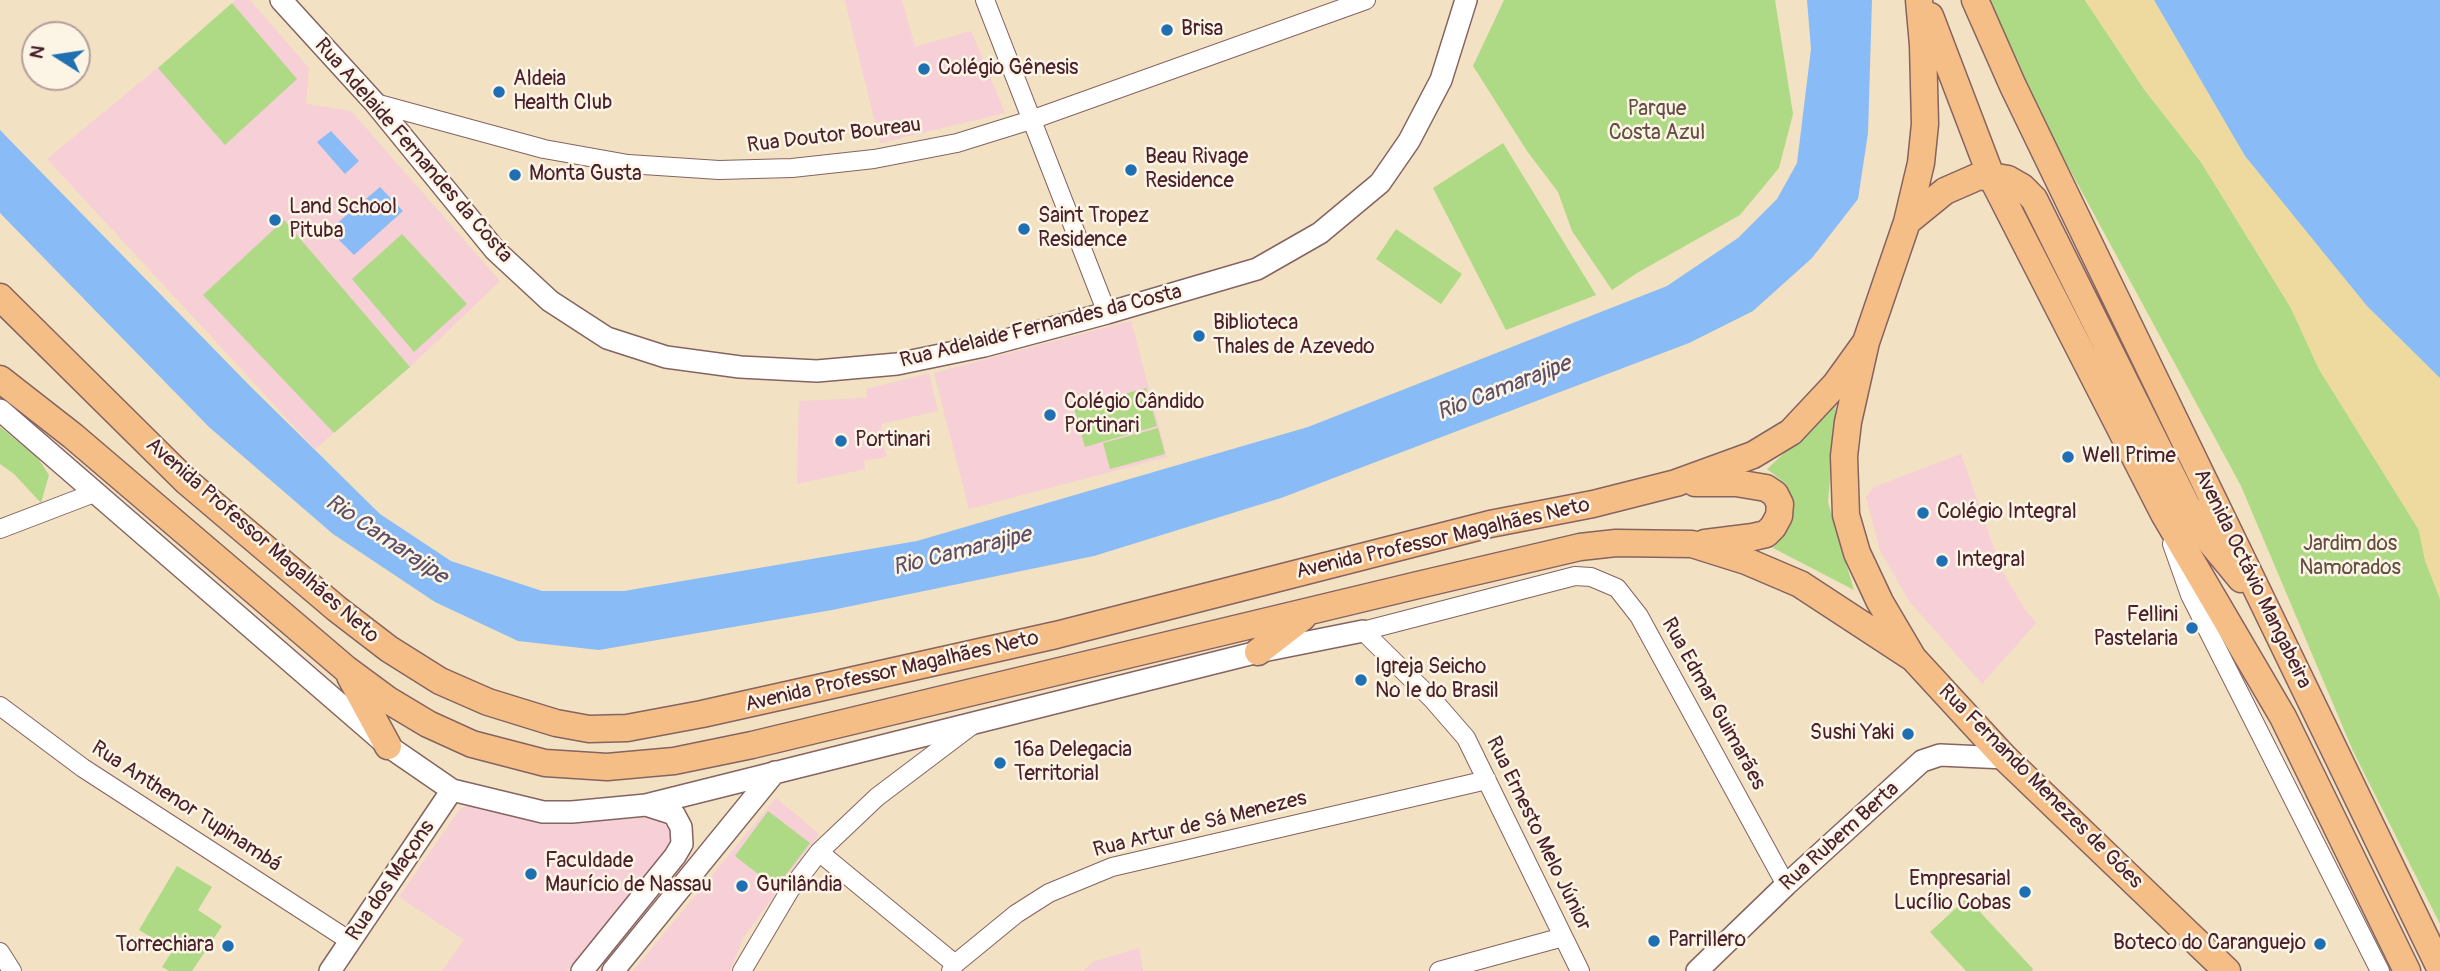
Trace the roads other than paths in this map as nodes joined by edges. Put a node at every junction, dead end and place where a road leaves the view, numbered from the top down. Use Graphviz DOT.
graph roads {
  1 [pos="281,0"];
  2 [pos="985,0"];
  3 [pos="1366,0"];
  4 [pos="1466,0"];
  5 [pos="1921,0"];
  6 [pos="1975,0"];
  7 [pos="375,103"];
  8 [pos="1031,120"];
  9 [pos="1991,176"];
  10 [pos="1907,222"];
  11 [pos="0,297"];
  12 [pos="1107,313"];
  13 [pos="1867,342"];
  14 [pos="0,379"];
  15 [pos="0,397"];
  16 [pos="0,410"];
  17 [pos="73,436"];
  18 [pos="1676,483"];
  19 [pos="94,492"];
  20 [pos="2164,514"];
  21 [pos="0,529"];
  22 [pos="1692,544"];
  23 [pos="1312,611"];
  24 [pos="2271,617"];
  25 [pos="1363,631"];
  26 [pos="1258,652"];
  27 [pos="1913,658"];
  28 [pos="346,668"];
  29 [pos="0,706"];
  30 [pos="974,724"];
  31 [pos="388,746"];
  32 [pos="2005,758"];
  33 [pos="775,772"];
  34 [pos="1487,780"];
  35 [pos="452,790"];
  36 [pos="646,805"];
  37 [pos="819,852"];
  38 [pos="1786,885"];
  39 [pos="1563,937"];
  40 [pos="350,941"];
  41 [pos="0,952"];
  42 [pos="953,968"];
  43 [pos="2440,968"];
  44 [pos="12,971"];
  45 [pos="330,971"];
  46 [pos="582,971"];
  47 [pos="613,971"];
  48 [pos="742,971"];
  49 [pos="1440,971"];
  50 [pos="1580,971"];
  51 [pos="1697,971"];
  52 [pos="2227,971"];
  53 [pos="2380,971"];
  54 [pos="2407,971"];
  1 -- 7 [label="street, Rua Adelaide Fernandes da Costa"];
  2 -- 8 [label="street"];
  3 -- 8 [label="street, Rua Doutor Boureau"];
  4 -- 12 [label="street, Rua Adelaide Fernandes da Costa"];
  5 -- 9 [label="main road, Avenida Octávio Mangabeira"];
  5 -- 10 [label="main road, Avenida Octávio Mangabeira"];
  6 -- 24 [label="main road, Avenida Octávio Mangabeira"];
  7 -- 8 [label="street, Rua Doutor Boureau"];
  7 -- 12 [label="street, Rua Adelaide Fernandes da Costa"];
  8 -- 12 [label="street"];
  9 -- 10 [label="main road"];
  9 -- 20 [label="main road, Avenida Octávio Mangabeira"];
  9 -- 24 [label="main road"];
  10 -- 13 [label="main road, Avenida Octávio Mangabeira"];
  11 -- 18 [label="main road, Avenida Professor Magalhães Neto"];
  13 -- 18 [label="main road, Avenida Professor Magalhães Neto"];
  13 -- 27 [label="main road, Rua Fernando Menezes de Góes"];
  14 -- 17 [label="main road, Avenida Professor Magalhães Neto"];
  15 -- 17 [label="main road"];
  16 -- 19 [label="street"];
  17 -- 28 [label="main road, Avenida Professor Magalhães Neto"];
  18 -- 22 [label="main road"];
  19 -- 21 [label="street"];
  19 -- 31 [label="street"];
  20 -- 53 [label="street, Avenida Octávio Mangabeira"];
  20 -- 54 [label="main road, Avenida Octávio Mangabeira"];
  22 -- 23 [label="main road, Avenida Professor Magalhães Neto"];
  22 -- 27 [label="main road, Avenida Professor Magalhães Neto"];
  23 -- 26 [label="main road"];
  23 -- 28 [label="main road, Avenida Professor Magalhães Neto"];
  24 -- 43 [label="main road, Avenida Octávio Mangabeira"];
  25 -- 26 [label="street"];
  25 -- 34 [label="street, Rua Ernesto Melo Júnior"];
  25 -- 38 [label="street, Rua Edmar Guimarães"];
  26 -- 30 [label="street"];
  27 -- 32 [label="main road, Rua Fernando Menezes de Góes"];
  28 -- 31 [label="main road"];
  29 -- 40 [label="street, Rua Anthenor Tupinambá"];
  30 -- 33 [label="street"];
  30 -- 37 [label="street"];
  31 -- 35 [label="street"];
  32 -- 38 [label="street, Rua Rubem Berta"];
  32 -- 52 [label="main road, Rua Fernando Menezes de Góes"];
  33 -- 36 [label="street"];
  33 -- 47 [label="street"];
  34 -- 39 [label="street, Rua Ernesto Melo Júnior"];
  34 -- 42 [label="street, Rua Artur de Sá Menezes"];
  35 -- 36 [label="street"];
  35 -- 40 [label="street, Rua dos Maçons"];
  36 -- 46 [label="street"];
  37 -- 42 [label="street"];
  37 -- 48 [label="street"];
  38 -- 51 [label="street, Rua Rubem Berta"];
  39 -- 49 [label="street"];
  39 -- 50 [label="street, Rua Ernesto Melo Júnior"];
  40 -- 45 [label="street, Rua dos Maçons"];
  41 -- 44 [label="street"];
}
